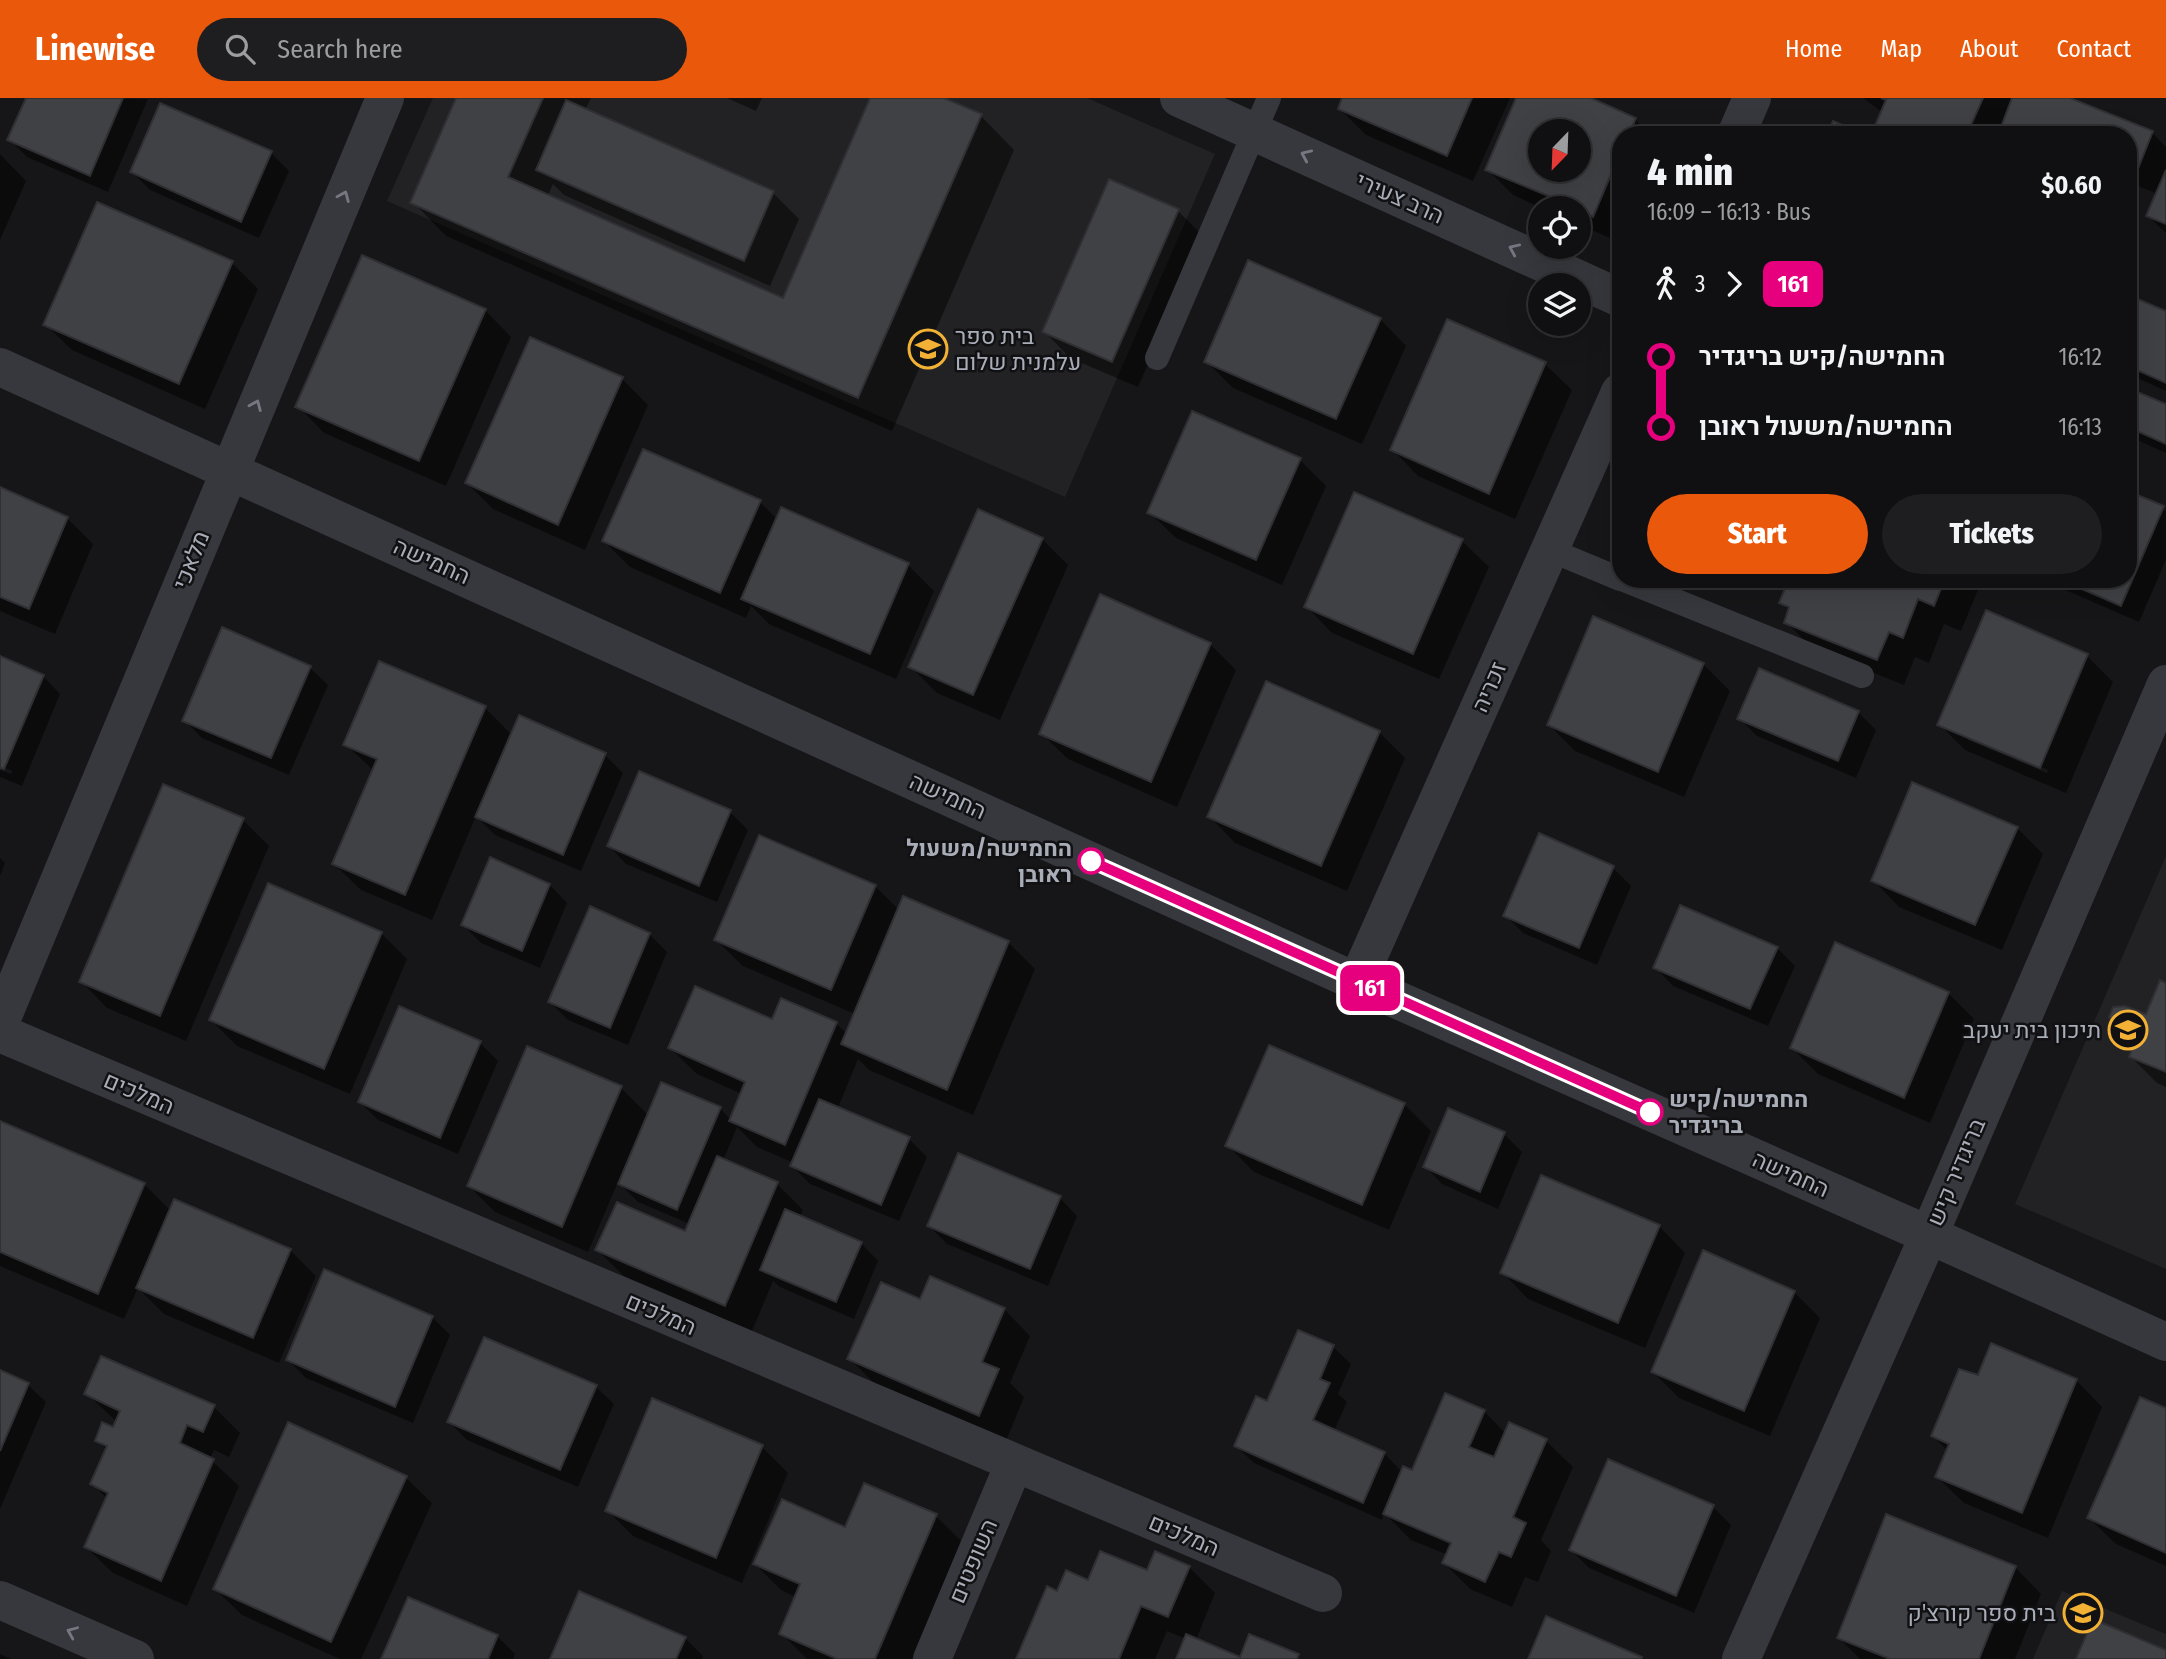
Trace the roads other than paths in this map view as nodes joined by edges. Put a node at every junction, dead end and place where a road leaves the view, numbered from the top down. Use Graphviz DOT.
graph roads {
  1 [pos="385,98"];
  2 [pos="1179,98"];
  3 [pos="1752,98"];
  4 [pos="1262,115"];
  5 [pos="1740,126"];
  6 [pos="1612,294"];
  7 [pos="1157,358"];
  8 [pos="0,367"];
  9 [pos="1612,410"];
  10 [pos="229,468"];
  11 [pos="1550,550"];
  12 [pos="1612,575"];
  13 [pos="1643,588"];
  14 [pos="1862,676"];
  15 [pos="2166,684"];
  16 [pos="1357,982"];
  17 [pos="0,1023"];
  18 [pos="0,1034"];
  19 [pos="1929,1235"];
  20 [pos="2166,1342"];
  21 [pos="1014,1464"];
  22 [pos="1324,1593"];
  23 [pos="0,1600"];
  24 [pos="135,1659"];
  25 [pos="932,1659"];
  26 [pos="1741,1659"];
  10 -- 1 [label="street, מלאכי, one-way"];
  2 -- 4 [label="street, הרב צעירי"];
  3 -- 5 [label="street"];
  6 -- 4 [label="street, הרב צעירי, one-way"];
  4 -- 7 [label="lane"];
  8 -- 10 [label="street, החמישה"];
  9 -- 11 [label="street, זכריה"];
  10 -- 16 [label="street, החמישה"];
  10 -- 17 [label="street, מלאכי"];
  11 -- 12 [label="lane"];
  11 -- 16 [label="street, זכריה"];
  13 -- 14 [label="lane"];
  15 -- 19 [label="street, בריגדיר קיש"];
  16 -- 19 [label="street, החמישה"];
  18 -- 21 [label="street, המלכים"];
  19 -- 20 [label="street, החמישה"];
  19 -- 26 [label="street, בריגדיר קיש"];
  21 -- 22 [label="street, המלכים"];
  21 -- 25 [label="street, השופטים"];
  24 -- 23 [label="street, one-way"];
}
